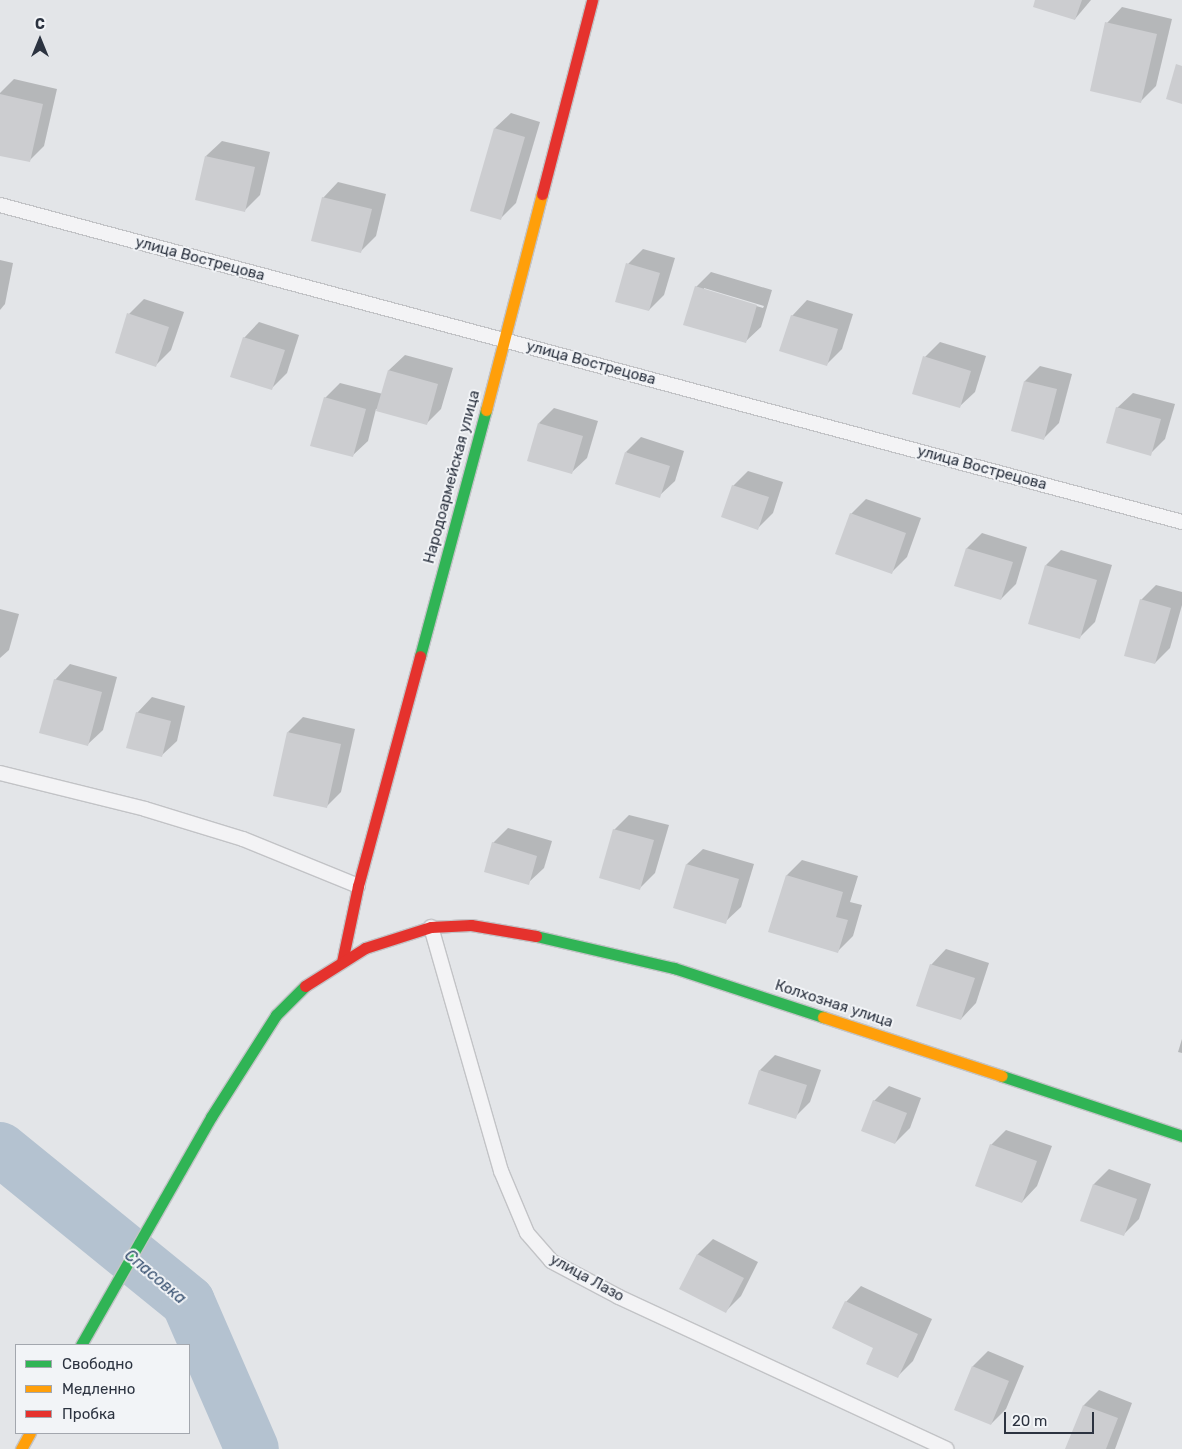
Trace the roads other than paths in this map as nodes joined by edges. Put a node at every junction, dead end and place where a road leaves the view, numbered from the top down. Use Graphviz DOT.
graph roads {
  1 [pos="592,0"];
  2 [pos="0,205"];
  3 [pos="505,340"];
  4 [pos="1182,522"];
  5 [pos="0,773"];
  6 [pos="358,886"];
  7 [pos="431,927"];
  8 [pos="342,962"];
  9 [pos="1182,1136"];
  10 [pos="82,1344"];
  11 [pos="29,1434"];
  12 [pos="21,1449"];
  13 [pos="946,1449"];
  1 -- 3 [label="street, Народоармейская улица"];
  2 -- 3 [label="lane, улица Вострецова"];
  3 -- 4 [label="lane, улица Вострецова"];
  3 -- 6 [label="street, Народоармейская улица"];
  5 -- 6 [label="lane"];
  6 -- 8 [label="street, Народоармейская улица"];
  7 -- 8 [label="street, Колхозная улица"];
  7 -- 9 [label="street, Колхозная улица"];
  7 -- 13 [label="lane, улица Лазо"];
  8 -- 10 [label="street, Колхозная улица"];
  11 -- 12 [label="street"];
}
